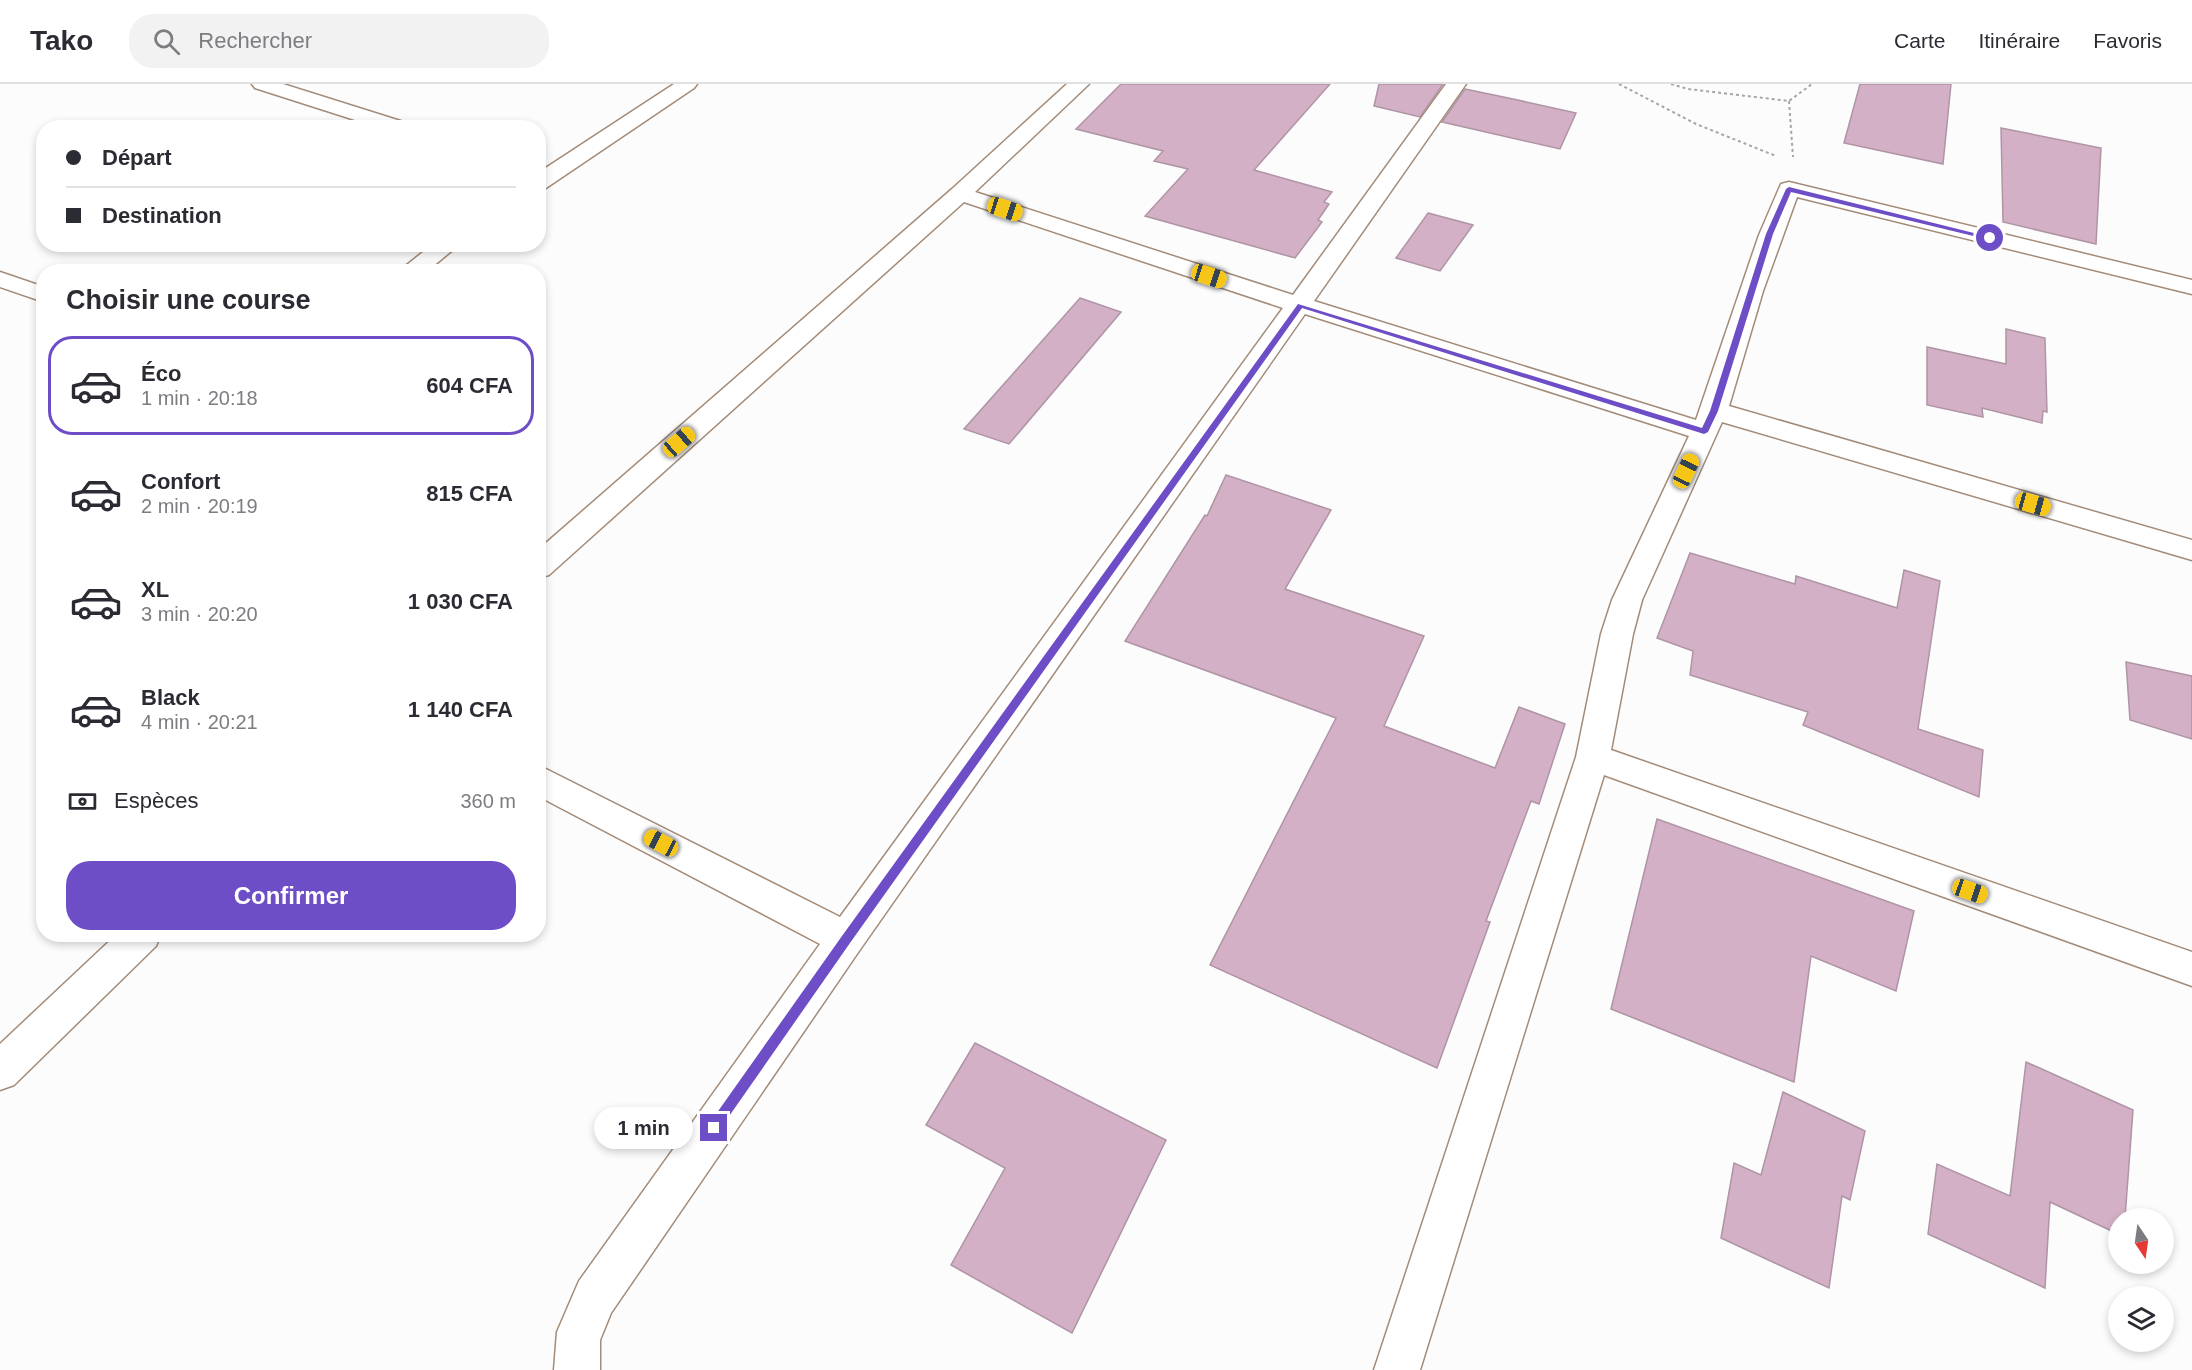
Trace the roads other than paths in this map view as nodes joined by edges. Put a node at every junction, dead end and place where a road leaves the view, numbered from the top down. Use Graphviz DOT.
graph roads {
  1 [pos="262,84"];
  2 [pos="687,84"];
  3 [pos="1079,84"];
  4 [pos="1456,84"];
  5 [pos="310,90"];
  6 [pos="383,120"];
  7 [pos="546,174"];
  8 [pos="960,194"];
  9 [pos="438,252"];
  10 [pos="421,264"];
  11 [pos="0,279"];
  12 [pos="2192,287"];
  13 [pos="36,292"];
  14 [pos="1300,305"];
  15 [pos="1709,422"];
  16 [pos="2192,550"];
  17 [pos="546,560"];
  18 [pos="1593,757"];
  19 [pos="546,783"];
  20 [pos="846,939"];
  21 [pos="135,942"];
  22 [pos="2192,969"];
  23 [pos="0,1071"];
  24 [pos="577,1370"];
  25 [pos="1397,1370"];
  1 -- 5 [label="street"];
  2 -- 7 [label="street"];
  3 -- 8 [label="street"];
  4 -- 14 [label="street"];
  5 -- 6 [label="street"];
  8 -- 14 [label="street"];
  8 -- 17 [label="street"];
  9 -- 10 [label="street"];
  11 -- 13 [label="street"];
  12 -- 15 [label="street"];
  14 -- 15 [label="street"];
  14 -- 20 [label="street"];
  15 -- 16 [label="street"];
  15 -- 18 [label="street"];
  18 -- 22 [label="street"];
  18 -- 25 [label="street"];
  19 -- 20 [label="street"];
  20 -- 24 [label="street"];
  21 -- 23 [label="street"];
}
